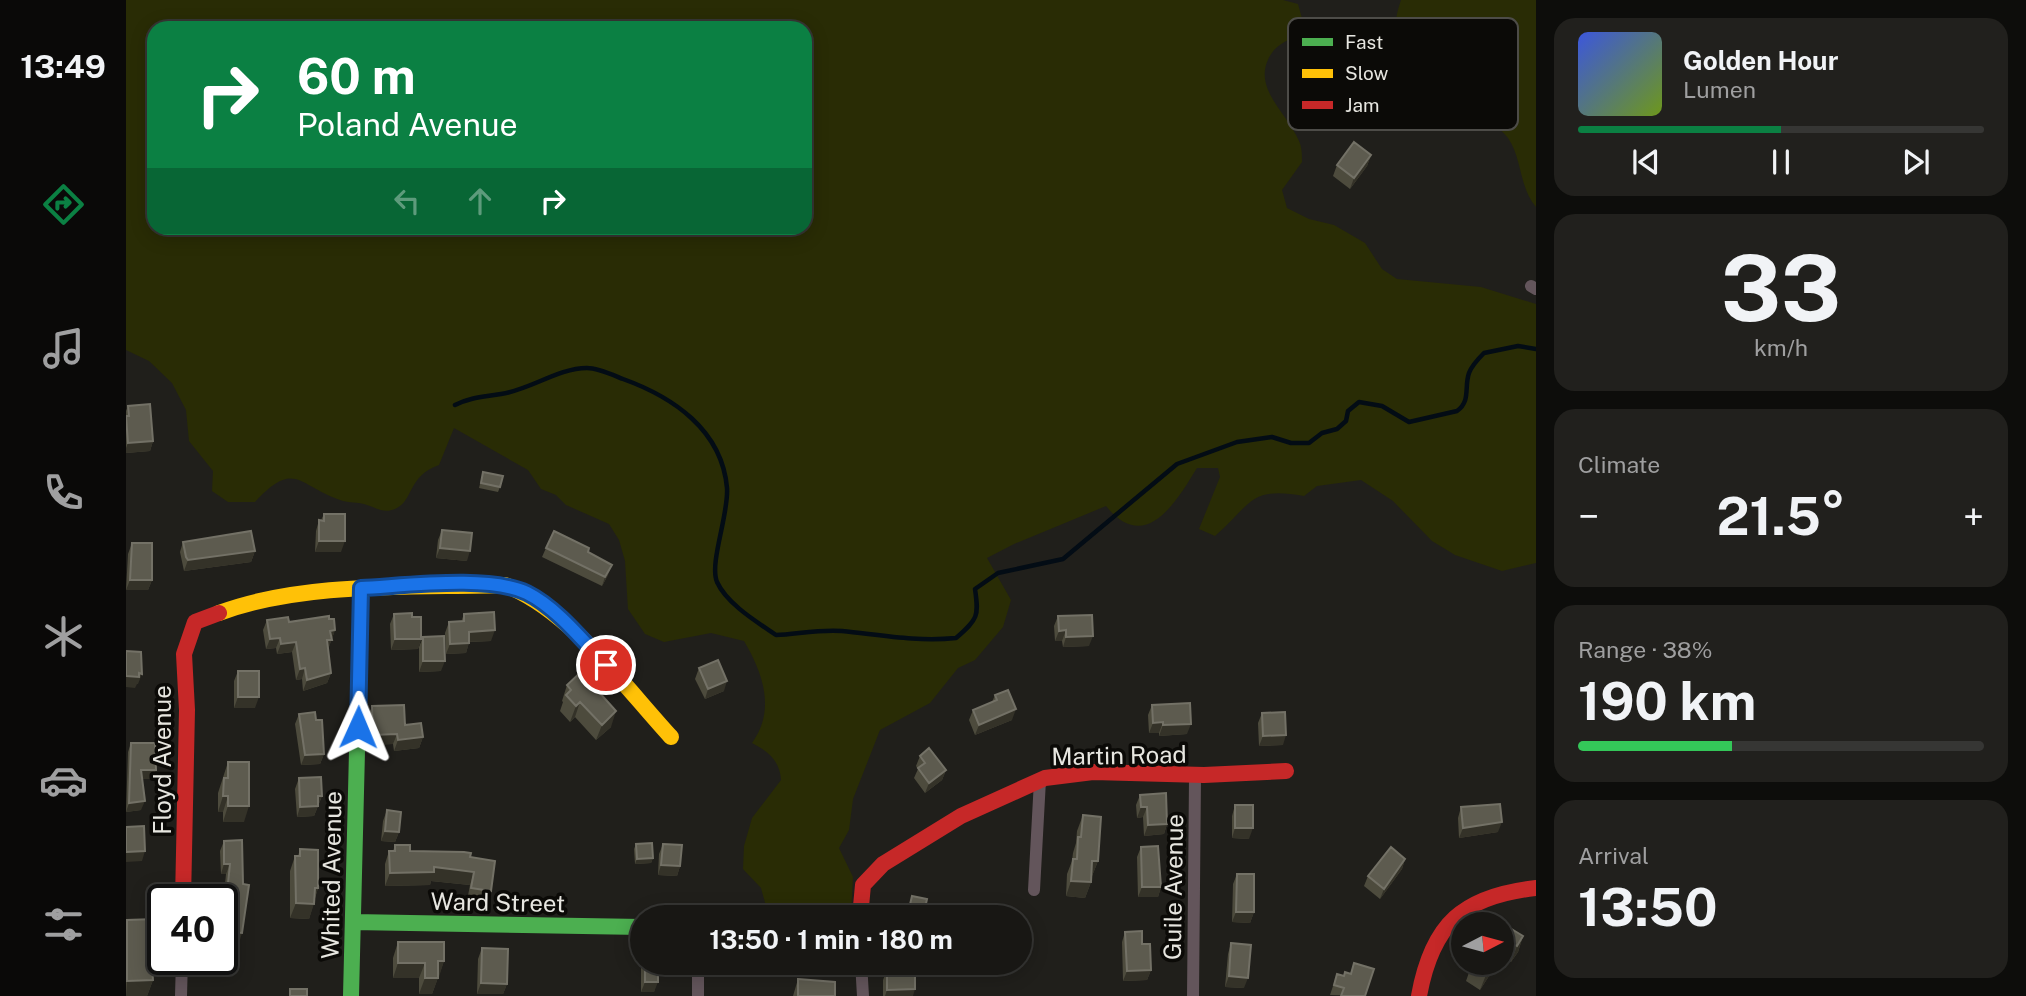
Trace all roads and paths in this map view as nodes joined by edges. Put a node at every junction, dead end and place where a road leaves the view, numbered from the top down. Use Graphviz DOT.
graph roads {
  1 [pos="361,588"];
  2 [pos="671,737"];
  3 [pos="1286,771"];
  4 [pos="1195,778"];
  5 [pos="1040,780"];
  6 [pos="183,884"];
  7 [pos="1536,888"];
  8 [pos="1034,890"];
  9 [pos="861,905"];
  10 [pos="353,922"];
  11 [pos="630,927"];
  12 [pos="182,975"];
  13 [pos="698,975"];
  14 [pos="862,975"];
  15 [pos="181,996"];
  16 [pos="351,996"];
  17 [pos="698,996"];
  18 [pos="863,996"];
  19 [pos="1193,996"];
  20 [pos="1419,996"];
  1 -- 2 [label="street"];
  1 -- 6 [label="street, Floyd Avenue"];
  1 -- 10 [label="street, Whited Avenue"];
  3 -- 4 [label="street, Martin Road"];
  4 -- 5 [label="street, Martin Road"];
  4 -- 19 [label="street, Guile Avenue"];
  5 -- 8 [label="street"];
  5 -- 9 [label="street, Martin Road"];
  7 -- 20 [label="street"];
  10 -- 11 [label="street, Ward Street"];
  10 -- 16 [label="street, Whited Avenue"];
  12 -- 15 [label="street"];
  13 -- 17 [label="street"];
  14 -- 18 [label="street"];
}
